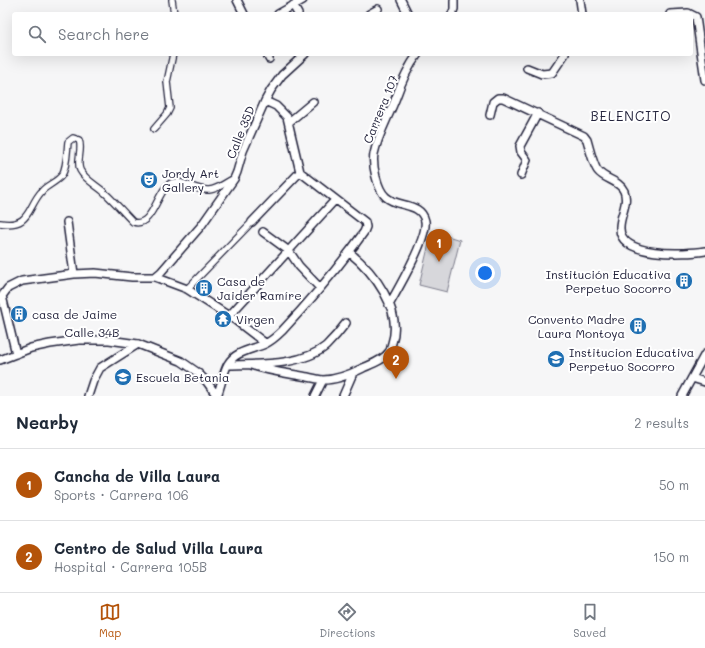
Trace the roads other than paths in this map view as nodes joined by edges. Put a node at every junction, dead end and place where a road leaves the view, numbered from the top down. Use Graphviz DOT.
graph roads {
  1 [pos="172,0"];
  2 [pos="236,0"];
  3 [pos="303,0"];
  4 [pos="401,0"];
  5 [pos="454,0"];
  6 [pos="580,0"];
  7 [pos="293,5"];
  8 [pos="378,9"];
  9 [pos="174,12"];
  10 [pos="243,12"];
  11 [pos="281,12"];
  12 [pos="297,12"];
  13 [pos="373,12"];
  14 [pos="407,12"];
  15 [pos="453,12"];
  16 [pos="582,12"];
  17 [pos="693,16"];
  18 [pos="173,56"];
  19 [pos="303,56"];
  20 [pos="417,56"];
  21 [pos="564,56"];
  22 [pos="527,68"];
  23 [pos="705,80"];
  24 [pos="265,100"];
  25 [pos="313,102"];
  26 [pos="538,113"];
  27 [pos="490,115"];
  28 [pos="289,122"];
  29 [pos="154,129"];
  30 [pos="300,172"];
  31 [pos="521,175"];
  32 [pos="234,179"];
  33 [pos="335,200"];
  34 [pos="67,222"];
  35 [pos="252,222"];
  36 [pos="0,223"];
  37 [pos="263,232"];
  38 [pos="289,251"];
  39 [pos="705,251"];
  40 [pos="350,252"];
  41 [pos="74,274"];
  42 [pos="155,277"];
  43 [pos="320,288"];
  44 [pos="188,289"];
  45 [pos="389,305"];
  46 [pos="228,316"];
  47 [pos="346,323"];
  48 [pos="265,343"];
  49 [pos="138,344"];
  50 [pos="16,354"];
  51 [pos="705,354"];
  52 [pos="0,360"];
  53 [pos="228,365"];
  54 [pos="251,365"];
  55 [pos="353,373"];
  56 [pos="692,378"];
  57 [pos="323,380"];
  58 [pos="705,382"];
  59 [pos="88,396"];
  60 [pos="217,396"];
  61 [pos="315,396"];
  62 [pos="343,396"];
  63 [pos="682,396"];
  1 -- 9 [label="street"];
  2 -- 10 [label="street"];
  3 -- 7 [label="street"];
  4 -- 14 [label="street"];
  5 -- 15 [label="street"];
  6 -- 16 [label="street"];
  7 -- 11 [label="street"];
  7 -- 12 [label="street"];
  8 -- 13 [label="street"];
  17 -- 23 [label="street"];
  18 -- 29 [label="street"];
  19 -- 24 [label="street, Calle 35D"];
  20 -- 45 [label="street, Carrera 107"];
  21 -- 22 [label="street"];
  24 -- 28 [label="street"];
  24 -- 32 [label="street, Calle 35D"];
  25 -- 28 [label="street"];
  26 -- 27 [label="street"];
  26 -- 31 [label="street"];
  26 -- 39 [label="street"];
  28 -- 30 [label="street"];
  30 -- 33 [label="street"];
  30 -- 35 [label="street"];
  32 -- 36 [label="street"];
  32 -- 42 [label="street, Calle 35D"];
  33 -- 38 [label="street"];
  33 -- 40 [label="street"];
  34 -- 41 [label="street"];
  35 -- 44 [label="street"];
  37 -- 38 [label="street"];
  38 -- 43 [label="street"];
  38 -- 46 [label="street"];
  40 -- 43 [label="street"];
  40 -- 45 [label="street"];
  41 -- 42 [label="street"];
  41 -- 50 [label="street"];
  42 -- 44 [label="street"];
  43 -- 48 [label="street"];
  44 -- 46 [label="street"];
  45 -- 55 [label="street"];
  46 -- 48 [label="street"];
  47 -- 54 [label="street"];
  48 -- 53 [label="street"];
  49 -- 50 [label="street, Calle 34B"];
  49 -- 59 [label="street"];
  49 -- 60 [label="street, Calle 34B"];
  50 -- 52 [label="street, Calle 34B"];
  51 -- 56 [label="street"];
  53 -- 54 [label="street"];
  53 -- 60 [label="street"];
  54 -- 57 [label="street"];
  55 -- 57 [label="street"];
  55 -- 62 [label="street"];
  56 -- 58 [label="street"];
  56 -- 63 [label="street"];
  57 -- 61 [label="street"];
}
